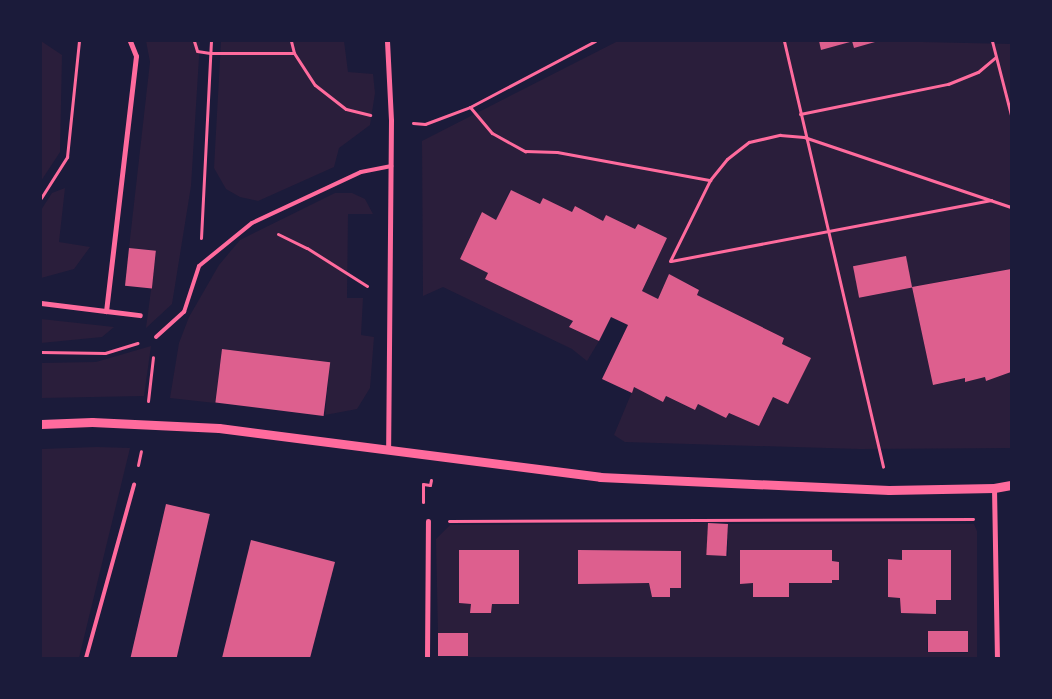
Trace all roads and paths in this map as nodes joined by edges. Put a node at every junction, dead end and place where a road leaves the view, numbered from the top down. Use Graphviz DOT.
graph roads {
  1 [pos="79,41"];
  2 [pos="130,41"];
  3 [pos="194,41"];
  4 [pos="211,41"];
  5 [pos="291,41"];
  6 [pos="387,41"];
  7 [pos="596,41"];
  8 [pos="784,41"];
  9 [pos="992,41"];
  10 [pos="210,53"];
  11 [pos="294,53"];
  12 [pos="996,57"];
  13 [pos="470,107"];
  14 [pos="800,114"];
  15 [pos="1011,115"];
  16 [pos="391,120"];
  17 [pos="804,137"];
  18 [pos="391,166"];
  19 [pos="710,180"];
  20 [pos="41,198"];
  21 [pos="993,200"];
  22 [pos="1011,207"];
  23 [pos="252,222"];
  24 [pos="828,230"];
  25 [pos="199,266"];
  26 [pos="389,296"];
  27 [pos="41,303"];
  28 [pos="106,311"];
  29 [pos="140,315"];
  30 [pos="156,337"];
  31 [pos="41,352"];
  32 [pos="41,424"];
  33 [pos="388,449"];
  34 [pos="431,480"];
  35 [pos="134,485"];
  36 [pos="1011,485"];
  37 [pos="994,488"];
  38 [pos="423,489"];
  39 [pos="889,490"];
  40 [pos="996,518"];
  41 [pos="428,521"];
  42 [pos="86,658"];
  43 [pos="427,658"];
  44 [pos="997,658"];
  1 -- 20 [label="path"];
  2 -- 28 [label="street"];
  3 -- 10 [label="path"];
  4 -- 10 [label="path"];
  5 -- 11 [label="path"];
  6 -- 16 [label="street"];
  7 -- 13 [label="path"];
  8 -- 14 [label="path"];
  9 -- 12 [label="path"];
  10 -- 11 [label="path"];
  10 -- 25 [label="path"];
  11 -- 16 [label="path"];
  12 -- 14 [label="path"];
  12 -- 15 [label="path"];
  13 -- 16 [label="path"];
  13 -- 19 [label="path"];
  14 -- 17 [label="path"];
  16 -- 18 [label="street"];
  17 -- 19 [label="path"];
  17 -- 21 [label="path"];
  17 -- 24 [label="path"];
  18 -- 23 [label="lane"];
  18 -- 26 [label="street"];
  19 -- 24 [label="path"];
  21 -- 22 [label="path"];
  21 -- 24 [label="path"];
  23 -- 25 [label="lane"];
  23 -- 26 [label="path"];
  24 -- 39 [label="path"];
  25 -- 30 [label="lane"];
  26 -- 33 [label="street"];
  27 -- 28 [label="street"];
  28 -- 29 [label="street"];
  30 -- 31 [label="path"];
  32 -- 33 [label="street"];
  33 -- 39 [label="street"];
  34 -- 38 [label="path"];
  35 -- 42 [label="lane"];
  36 -- 37 [label="street"];
  37 -- 39 [label="street"];
  37 -- 40 [label="street"];
  40 -- 41 [label="path"];
  40 -- 44 [label="street"];
  41 -- 43 [label="street"];
}
